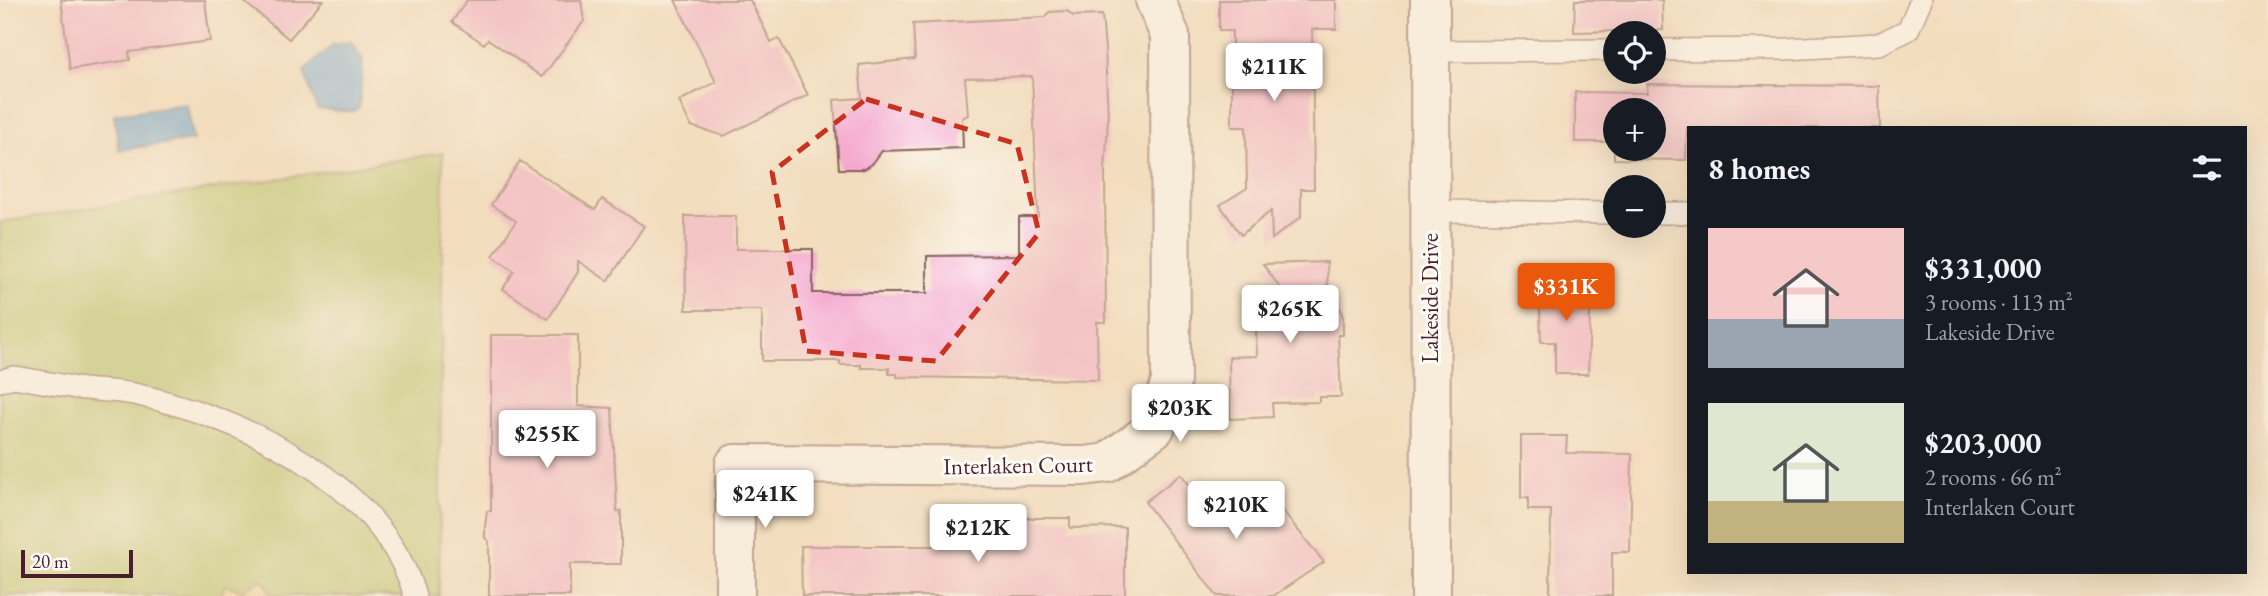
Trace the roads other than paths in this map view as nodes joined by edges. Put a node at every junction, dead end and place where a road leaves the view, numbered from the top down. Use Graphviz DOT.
graph roads {
  1 [pos="1155,0"];
  2 [pos="1430,0"];
  3 [pos="1922,0"];
  4 [pos="1603,50"];
  5 [pos="1666,50"];
  6 [pos="1430,51"];
  7 [pos="1430,211"];
  8 [pos="1603,213"];
  9 [pos="1666,213"];
  10 [pos="1687,214"];
  11 [pos="0,381"];
  12 [pos="415,596"];
  13 [pos="735,596"];
  14 [pos="1430,596"];
  1 -- 13 [label="street, Interlaken Court"];
  2 -- 6 [label="street, Lakeside Drive"];
  3 -- 5 [label="lane"];
  4 -- 6 [label="lane"];
  6 -- 7 [label="street, Lakeside Drive"];
  7 -- 8 [label="lane"];
  7 -- 14 [label="street, Lakeside Drive"];
  9 -- 10 [label="lane"];
  11 -- 12 [label="lane"];
}
